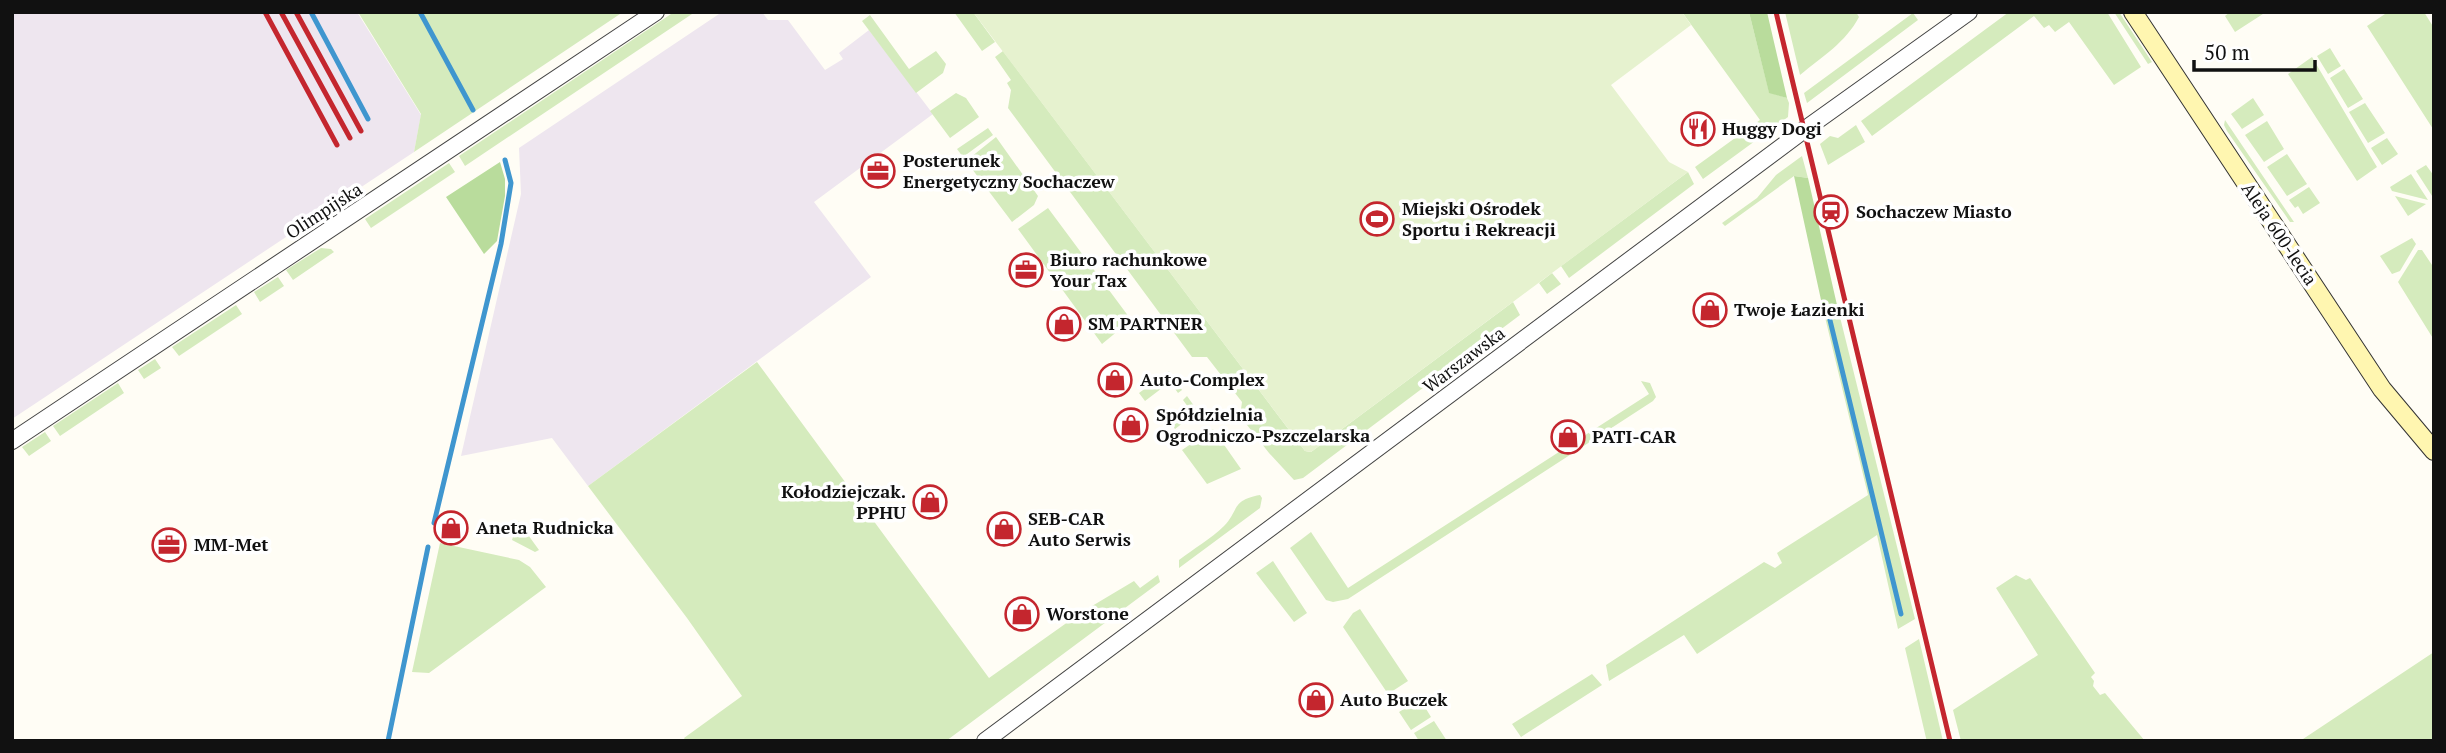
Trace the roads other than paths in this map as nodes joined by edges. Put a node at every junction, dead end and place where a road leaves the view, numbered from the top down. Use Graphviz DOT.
graph roads {
  1 [pos="656,12"];
  2 [pos="1969,12"];
  3 [pos="2133,12"];
  4 [pos="12,441"];
  5 [pos="2434,451"];
  6 [pos="985,741"];
  1 -- 4 [label="street, Olimpijska"];
  2 -- 6 [label="street, Warszawska"];
  3 -- 5 [label="main road, Aleja 600-lecia"];
}
